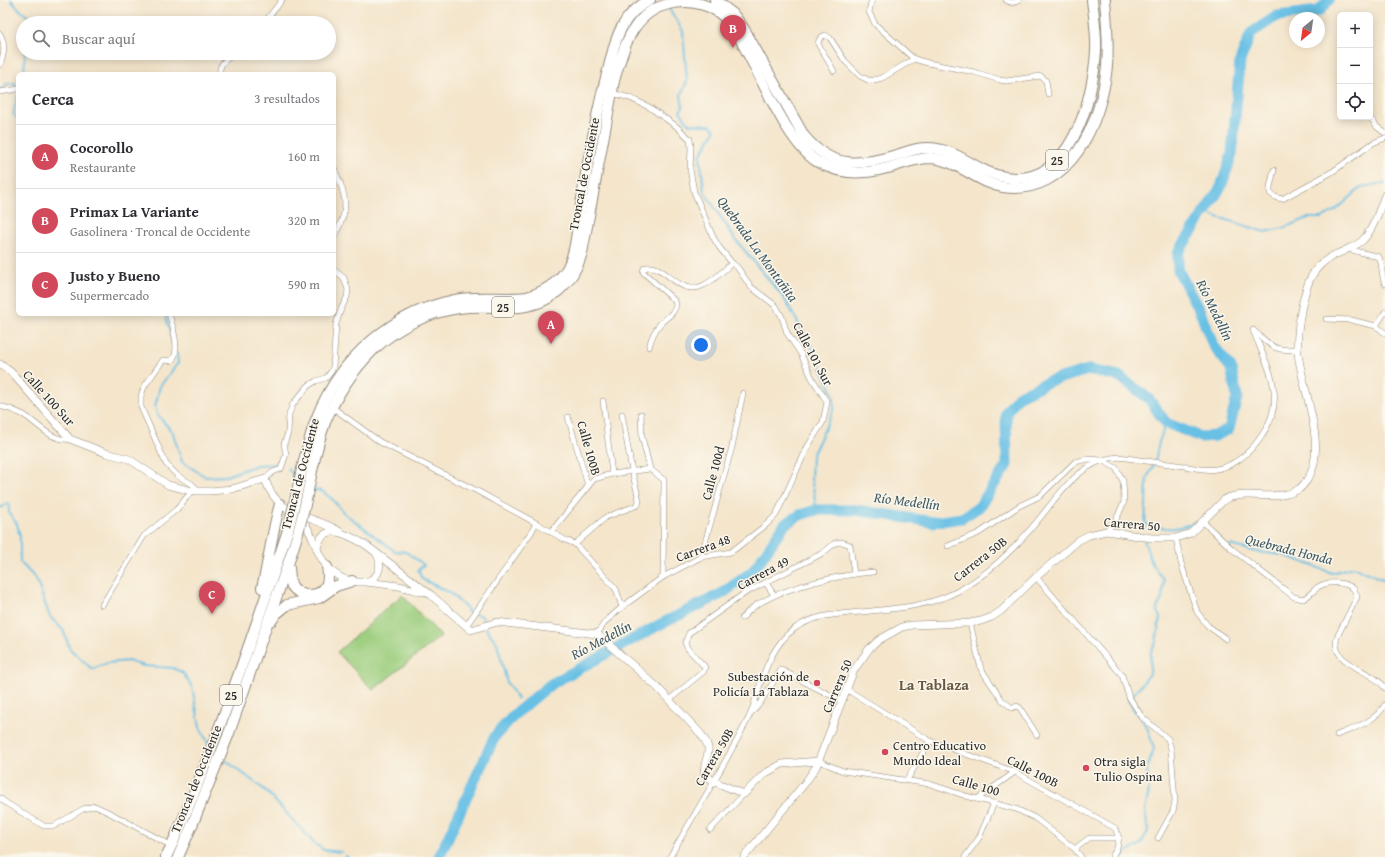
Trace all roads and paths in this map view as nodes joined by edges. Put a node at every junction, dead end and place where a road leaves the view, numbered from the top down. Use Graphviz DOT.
graph roads {
  1 [pos="282,0"];
  2 [pos="650,0"];
  3 [pos="715,0"];
  4 [pos="873,0"];
  5 [pos="1006,0"];
  6 [pos="1018,0"];
  7 [pos="1092,0"];
  8 [pos="1106,0"];
  9 [pos="269,16"];
  10 [pos="0,34"];
  11 [pos="914,59"];
  12 [pos="226,60"];
  13 [pos="0,65"];
  14 [pos="834,70"];
  15 [pos="219,72"];
  16 [pos="16,89"];
  17 [pos="0,92"];
  18 [pos="612,93"];
  19 [pos="1048,94"];
  20 [pos="1372,120"];
  21 [pos="1385,134"];
  22 [pos="1385,138"];
  23 [pos="1274,170"];
  24 [pos="336,173"];
  25 [pos="1385,196"];
  26 [pos="336,233"];
  27 [pos="1347,249"];
  28 [pos="732,263"];
  29 [pos="336,272"];
  30 [pos="1385,284"];
  31 [pos="1385,312"];
  32 [pos="170,316"];
  33 [pos="1326,319"];
  34 [pos="1376,326"];
  35 [pos="1385,333"];
  36 [pos="649,348"];
  37 [pos="1297,349"];
  38 [pos="0,364"];
  39 [pos="743,393"];
  40 [pos="603,401"];
  41 [pos="827,402"];
  42 [pos="0,406"];
  43 [pos="332,407"];
  44 [pos="622,414"];
  45 [pos="642,414"];
  46 [pos="568,417"];
  47 [pos="70,438"];
  48 [pos="1102,460"];
  49 [pos="650,469"];
  50 [pos="632,471"];
  51 [pos="612,474"];
  52 [pos="265,479"];
  53 [pos="588,486"];
  54 [pos="195,491"];
  55 [pos="280,504"];
  56 [pos="299,509"];
  57 [pos="1202,521"];
  58 [pos="536,523"];
  59 [pos="1106,531"];
  60 [pos="551,532"];
  61 [pos="344,534"];
  62 [pos="1176,538"];
  63 [pos="575,544"];
  64 [pos="948,546"];
  65 [pos="317,548"];
  66 [pos="375,553"];
  67 [pos="701,558"];
  68 [pos="289,561"];
  69 [pos="327,567"];
  70 [pos="874,572"];
  71 [pos="854,574"];
  72 [pos="662,576"];
  73 [pos="1036,577"];
  74 [pos="352,581"];
  75 [pos="364,582"];
  76 [pos="766,583"];
  77 [pos="431,595"];
  78 [pos="774,595"];
  79 [pos="102,605"];
  80 [pos="622,607"];
  81 [pos="742,618"];
  82 [pos="970,623"];
  83 [pos="466,626"];
  84 [pos="597,634"];
  85 [pos="264,636"];
  86 [pos="1226,639"];
  87 [pos="240,671"];
  88 [pos="1385,688"];
  89 [pos="846,689"];
  90 [pos="669,700"];
  91 [pos="842,701"];
  92 [pos="1385,705"];
  93 [pos="751,714"];
  94 [pos="1337,735"];
  95 [pos="1037,736"];
  96 [pos="930,741"];
  97 [pos="819,761"];
  98 [pos="1014,772"];
  99 [pos="907,780"];
  100 [pos="713,781"];
  101 [pos="744,794"];
  102 [pos="0,798"];
  103 [pos="977,798"];
  104 [pos="994,803"];
  105 [pos="710,830"];
  106 [pos="1119,838"];
  107 [pos="1158,838"];
  108 [pos="172,846"];
  109 [pos="1075,849"];
  110 [pos="166,857"];
  111 [pos="178,857"];
  112 [pos="670,857"];
  113 [pos="744,857"];
  114 [pos="965,857"];
  115 [pos="1081,857"];
  116 [pos="1112,857"];
  1 -- 9 [label="street"];
  2 -- 56 [label="highway, Troncal de Occidente / 25"];
  3 -- 7 [label="highway, 25"];
  4 -- 11 [label="street"];
  5 -- 6 [label="street"];
  8 -- 18 [label="highway, Troncal de Occidente / 25"];
  10 -- 13 [label="street"];
  11 -- 14 [label="street"];
  11 -- 19 [label="street"];
  12 -- 15 [label="street"];
  16 -- 17 [label="street"];
  18 -- 28 [label="street, Calle 101 Sur"];
  18 -- 43 [label="highway, Troncal de Occidente / 25"];
  20 -- 21 [label="street"];
  22 -- 23 [label="street"];
  24 -- 26 [label="street"];
  25 -- 27 [label="street, Carrera 50"];
  27 -- 30 [label="street"];
  27 -- 37 [label="street, Carrera 50"];
  28 -- 36 [label="street"];
  28 -- 41 [label="street, Calle 101 Sur"];
  29 -- 52 [label="street, Calle 100 Sur"];
  31 -- 34 [label="street"];
  32 -- 54 [label="street"];
  33 -- 34 [label="street"];
  34 -- 35 [label="street"];
  37 -- 48 [label="street, Carrera 50B"];
  37 -- 57 [label="street, Carrera 50"];
  38 -- 47 [label="street, Calle 100 Sur"];
  39 -- 67 [label="street, Calle 100d"];
  40 -- 51 [label="street"];
  41 -- 67 [label="street, Carrera 48"];
  42 -- 47 [label="street"];
  43 -- 56 [label="highway, Troncal de Occidente / 25"];
  43 -- 58 [label="street"];
  44 -- 50 [label="street"];
  45 -- 49 [label="street"];
  46 -- 53 [label="street, Calle 100B"];
  47 -- 54 [label="street, Calle 100 Sur"];
  48 -- 59 [label="street"];
  48 -- 64 [label="street"];
  48 -- 93 [label="street, Carrera 50B"];
  49 -- 50 [label="street"];
  49 -- 72 [label="street"];
  50 -- 51 [label="street"];
  50 -- 63 [label="street"];
  51 -- 53 [label="street"];
  52 -- 54 [label="street, Calle 100 Sur"];
  52 -- 55 [label="street"];
  53 -- 60 [label="street"];
  54 -- 79 [label="street"];
  55 -- 56 [label="street"];
  55 -- 87 [label="highway"];
  56 -- 61 [label="street"];
  56 -- 65 [label="street"];
  56 -- 68 [label="highway, Troncal de Occidente / 25, bridge"];
  56 -- 87 [label="highway, Troncal de Occidente / 25, bridge"];
  57 -- 62 [label="street, Carrera 50"];
  57 -- 88 [label="street"];
  58 -- 60 [label="street"];
  58 -- 83 [label="street"];
  59 -- 62 [label="street, Carrera 50"];
  59 -- 73 [label="street, Carrera 50"];
  60 -- 63 [label="street"];
  61 -- 65 [label="street"];
  61 -- 66 [label="street"];
  62 -- 86 [label="street"];
  63 -- 80 [label="street"];
  65 -- 69 [label="street"];
  66 -- 75 [label="street"];
  66 -- 77 [label="street"];
  67 -- 72 [label="street, Carrera 48"];
  68 -- 69 [label="highway"];
  68 -- 85 [label="highway, Troncal de Occidente / 25"];
  69 -- 74 [label="street"];
  70 -- 71 [label="street, Carrera 49"];
  71 -- 76 [label="street, Carrera 49"];
  71 -- 78 [label="street, Carrera 49"];
  72 -- 80 [label="street, Carrera 48"];
  73 -- 82 [label="street, Carrera 50"];
  73 -- 107 [label="street"];
  74 -- 75 [label="street"];
  74 -- 85 [label="highway"];
  75 -- 77 [label="street"];
  76 -- 78 [label="street"];
  76 -- 90 [label="street, Carrera 49"];
  77 -- 83 [label="street"];
  78 -- 81 [label="street, Carrera 49"];
  80 -- 84 [label="street, Carrera 48"];
  82 -- 89 [label="street, Carrera 50"];
  82 -- 95 [label="street"];
  83 -- 84 [label="street"];
  84 -- 90 [label="street"];
  85 -- 111 [label="highway, Troncal de Occidente / 25"];
  87 -- 108 [label="highway, Troncal de Occidente / 25"];
  89 -- 91 [label="street, Carrera 50"];
  89 -- 96 [label="street, Calle 100B"];
  90 -- 100 [label="street"];
  91 -- 93 [label="street"];
  91 -- 97 [label="street, Carrera 50"];
  92 -- 94 [label="street"];
  93 -- 100 [label="street, Carrera 50B"];
  96 -- 98 [label="street, Calle 100B"];
  96 -- 99 [label="street"];
  97 -- 99 [label="street, Calle 100"];
  97 -- 101 [label="street, Calle 100"];
  97 -- 113 [label="street, Carrera 50"];
  98 -- 103 [label="street"];
  98 -- 106 [label="street, Calle 100B"];
  99 -- 103 [label="street, Calle 100"];
  100 -- 101 [label="street"];
  100 -- 112 [label="street, Carrera 50B"];
  101 -- 105 [label="street, Calle 100"];
  102 -- 108 [label="street"];
  103 -- 104 [label="street, Calle 100"];
  104 -- 109 [label="street, Calle 100"];
  104 -- 114 [label="street"];
  106 -- 109 [label="street"];
  106 -- 116 [label="street"];
  108 -- 110 [label="highway, Troncal de Occidente / 25"];
  109 -- 115 [label="street, Calle 100"];
}
